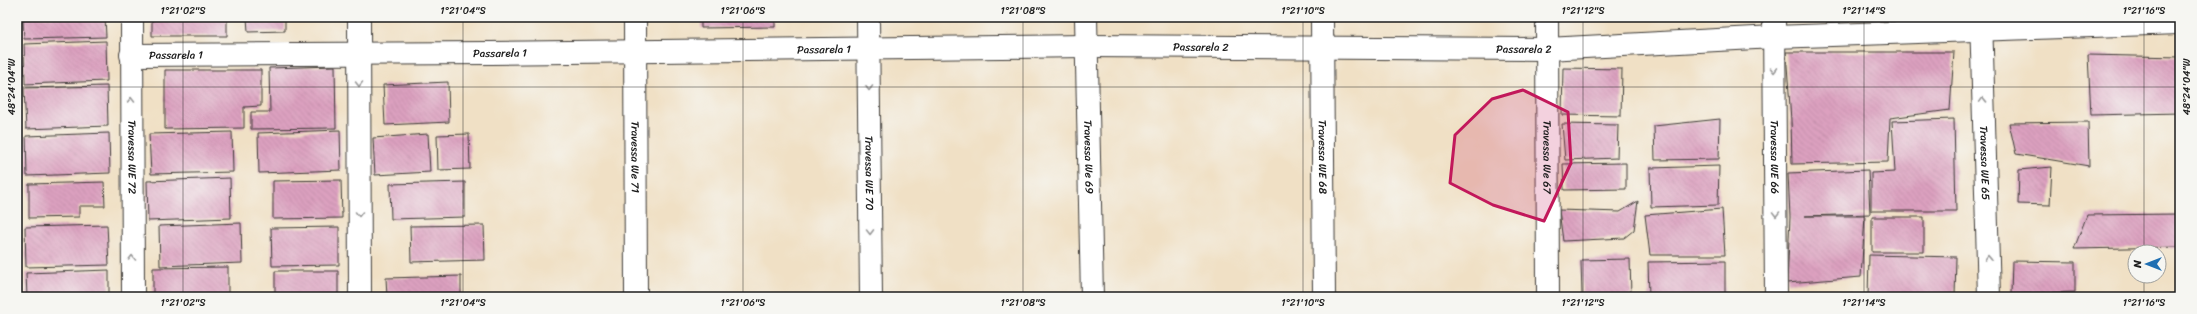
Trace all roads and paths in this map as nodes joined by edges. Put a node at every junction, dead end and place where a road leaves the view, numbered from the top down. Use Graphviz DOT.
graph roads {
  1 [pos="132,17"];
  2 [pos="359,17"];
  3 [pos="635,17"];
  4 [pos="868,17"];
  5 [pos="1086,17"];
  6 [pos="1322,17"];
  7 [pos="1547,17"];
  8 [pos="1980,23"];
  9 [pos="2180,23"];
  10 [pos="1774,27"];
  11 [pos="1086,46"];
  12 [pos="1322,48"];
  13 [pos="868,49"];
  14 [pos="1548,49"];
  15 [pos="635,51"];
  16 [pos="359,53"];
  17 [pos="131,55"];
  18 [pos="133,297"];
  19 [pos="360,297"];
  20 [pos="636,297"];
  21 [pos="870,297"];
  22 [pos="1092,297"];
  23 [pos="1324,297"];
  24 [pos="1548,297"];
  25 [pos="1776,297"];
  26 [pos="1989,297"];
  1 -- 17 [label="street, Travessa WE 72"];
  2 -- 16 [label="street"];
  3 -- 15 [label="street, Travessa We 71"];
  4 -- 13 [label="street"];
  5 -- 11 [label="street, Travessa We 69"];
  6 -- 12 [label="street, Travessa WE 68"];
  7 -- 14 [label="street, Travessa We 67"];
  8 -- 9 [label="street, Passarela 2"];
  8 -- 10 [label="street, Passarela 2"];
  26 -- 8 [label="street, Travessa WE 65, one-way"];
  10 -- 14 [label="street, Passarela 2"];
  10 -- 25 [label="street, Travessa WE 66, one-way"];
  11 -- 12 [label="street, Passarela 2"];
  11 -- 13 [label="street, Passarela 2"];
  11 -- 22 [label="street, Travessa We 69"];
  12 -- 14 [label="street, Passarela 2"];
  12 -- 23 [label="street, Travessa WE 68"];
  13 -- 15 [label="street, Passarela 1"];
  13 -- 21 [label="street, Travessa WE 70, one-way"];
  14 -- 24 [label="street, Travessa We 67"];
  15 -- 16 [label="street, Passarela 1"];
  15 -- 20 [label="street, Travessa We 71"];
  16 -- 17 [label="street, Passarela 1"];
  16 -- 19 [label="street, one-way"];
  18 -- 17 [label="street, Travessa WE 72, one-way"];
}
